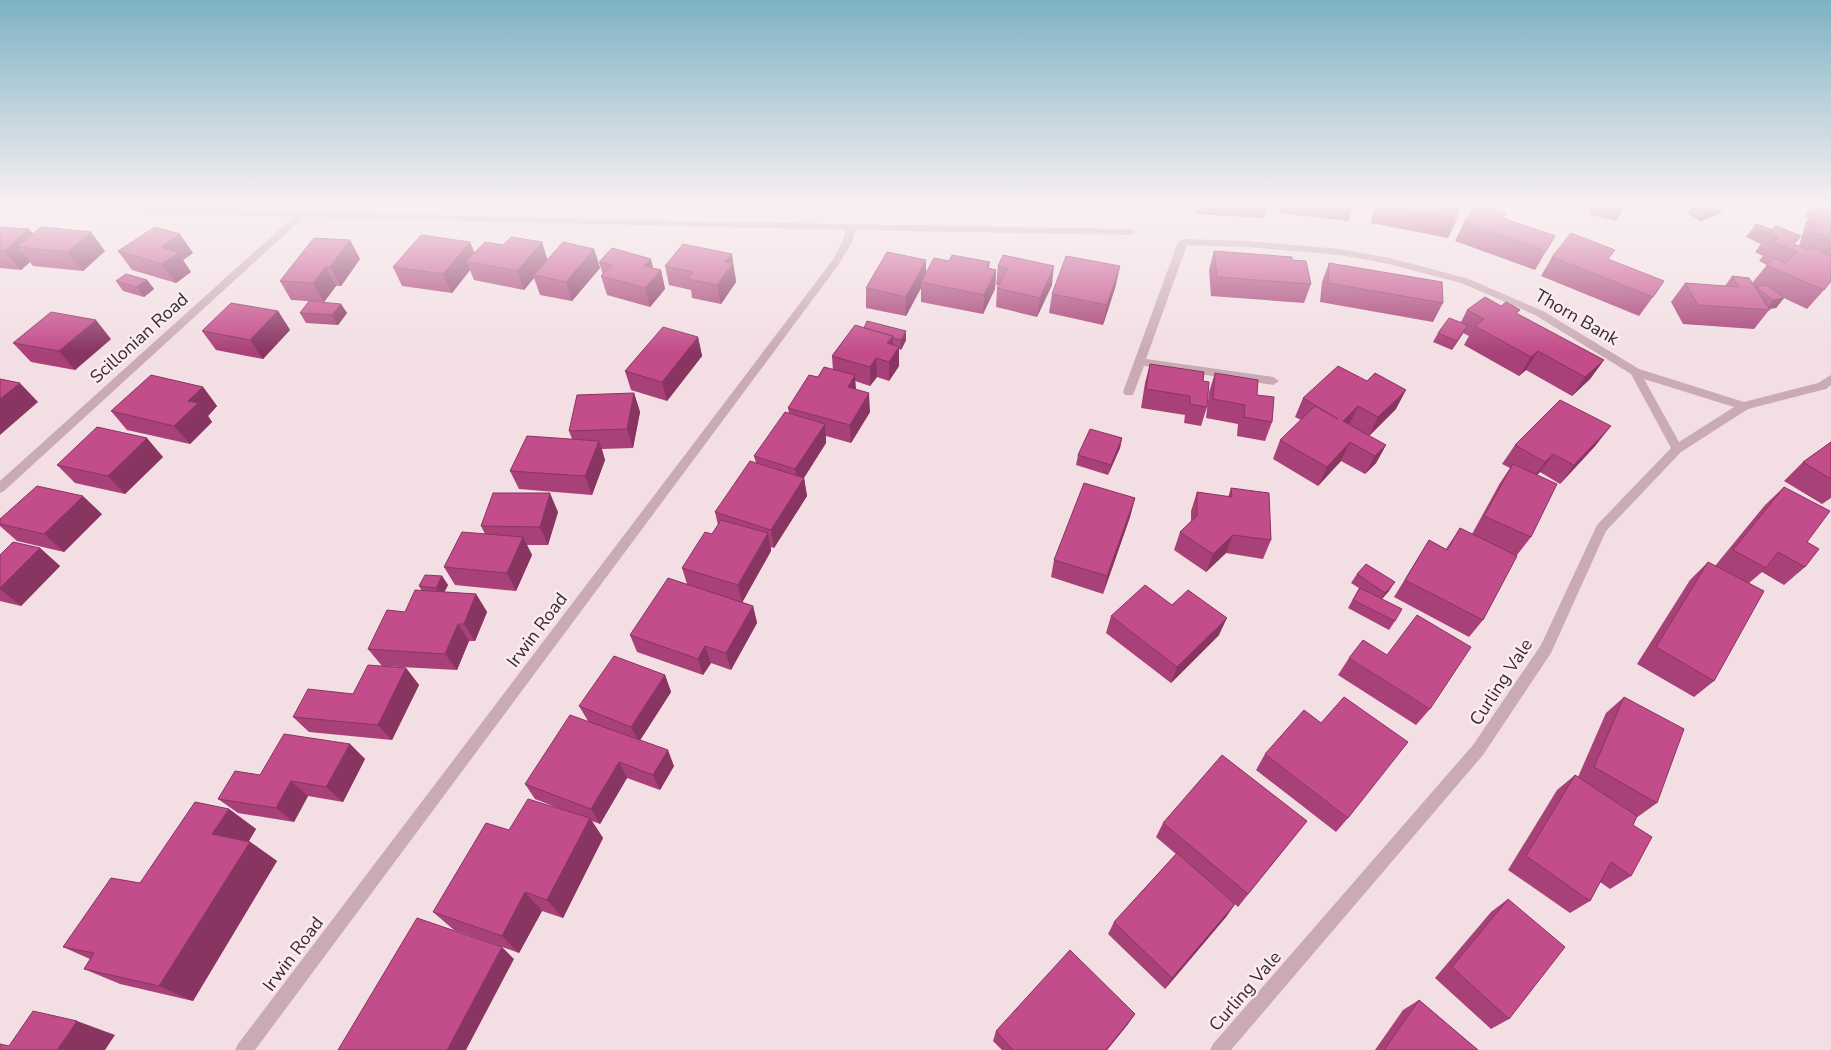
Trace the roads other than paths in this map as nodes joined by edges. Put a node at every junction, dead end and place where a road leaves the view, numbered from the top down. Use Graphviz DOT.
graph roads {
  1 [pos="258,254"];
  2 [pos="840,254"];
  3 [pos="1179,254"];
  4 [pos="1351,254"];
  5 [pos="1141,362"];
  6 [pos="1635,372"];
  7 [pos="1831,379"];
  8 [pos="1273,381"];
  9 [pos="1129,392"];
  10 [pos="1744,406"];
  11 [pos="1677,450"];
  12 [pos="0,488"];
  13 [pos="244,1050"];
  14 [pos="1219,1050"];
  1 -- 12 [label="street, Scillonian Road"];
  2 -- 13 [label="street, Irwin Road"];
  3 -- 5 [label="street, Thorn Bank"];
  4 -- 6 [label="street, Thorn Bank"];
  5 -- 8 [label="street"];
  5 -- 9 [label="street, Thorn Bank"];
  6 -- 10 [label="street, Thorn Bank"];
  6 -- 11 [label="street, Thorn Bank"];
  7 -- 10 [label="street, Curling Vale"];
  10 -- 11 [label="street, Curling Vale"];
  11 -- 14 [label="street, Curling Vale"];
}
